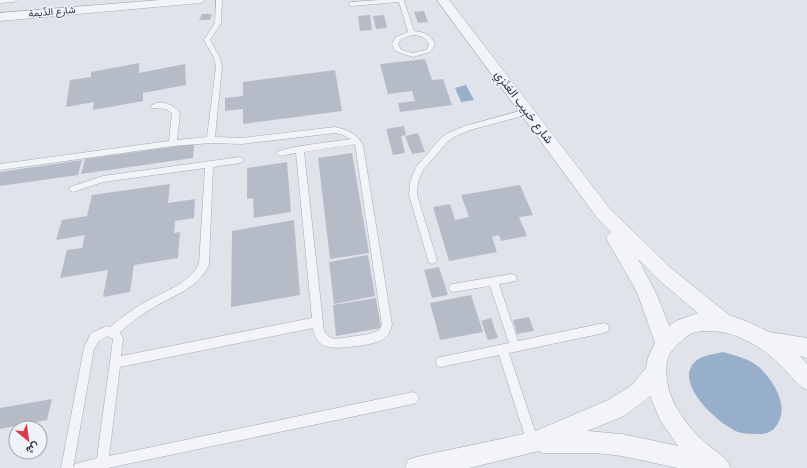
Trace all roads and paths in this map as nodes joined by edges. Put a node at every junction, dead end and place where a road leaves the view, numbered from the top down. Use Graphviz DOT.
graph roads {
  1 [pos="14,0"];
  2 [pos="200,0"];
  3 [pos="219,0"];
  4 [pos="401,0"];
  5 [pos="443,0"];
  6 [pos="0,1"];
  7 [pos="351,4"];
  8 [pos="0,17"];
  9 [pos="411,33"];
  10 [pos="155,106"];
  11 [pos="527,112"];
  12 [pos="211,140"];
  13 [pos="357,141"];
  14 [pos="173,143"];
  15 [pos="300,149"];
  16 [pos="280,152"];
  17 [pos="240,160"];
  18 [pos="209,164"];
  19 [pos="0,167"];
  20 [pos="73,189"];
  21 [pos="604,214"];
  22 [pos="432,260"];
  23 [pos="512,278"];
  24 [pos="493,281"];
  25 [pos="453,288"];
  26 [pos="317,322"];
  27 [pos="724,323"];
  28 [pos="604,328"];
  29 [pos="112,332"];
  30 [pos="767,340"];
  31 [pos="665,343"];
  32 [pos="515,346"];
  33 [pos="807,348"];
  34 [pos="502,349"];
  35 [pos="441,362"];
  36 [pos="114,363"];
  37 [pos="656,373"];
  38 [pos="807,380"];
  39 [pos="413,398"];
  40 [pos="533,443"];
  41 [pos="102,465"];
  42 [pos="717,466"];
  43 [pos="67,468"];
  44 [pos="80,468"];
  45 [pos="416,468"];
  1 -- 6 [label="lane"];
  2 -- 8 [label="street, شارع الدِّيمة"];
  3 -- 12 [label="lane"];
  4 -- 7 [label="lane"];
  4 -- 9 [label="lane"];
  5 -- 11 [label="street, شارع حَبِيب العَنَزِي"];
  9 -- 9 [label="lane"];
  10 -- 14 [label="lane"];
  11 -- 21 [label="street, شارع حَبِيب العَنَزِي"];
  11 -- 22 [label="lane"];
  12 -- 13 [label="lane"];
  12 -- 14 [label="lane"];
  13 -- 15 [label="lane"];
  13 -- 26 [label="lane"];
  14 -- 19 [label="lane"];
  15 -- 16 [label="lane"];
  15 -- 26 [label="lane"];
  17 -- 18 [label="lane"];
  18 -- 20 [label="lane"];
  18 -- 29 [label="lane"];
  21 -- 27 [label="street, شارع حَبِيب العَنَزِي"];
  21 -- 31 [label="street, شارع حَبِيب العَنَزِي"];
  23 -- 24 [label="lane"];
  24 -- 25 [label="lane"];
  24 -- 32 [label="lane"];
  26 -- 36 [label="lane"];
  27 -- 30 [label="street"];
  27 -- 31 [label="street"];
  28 -- 32 [label="lane"];
  29 -- 36 [label="lane"];
  29 -- 43 [label="lane"];
  30 -- 33 [label="street"];
  30 -- 38 [label="street"];
  31 -- 37 [label="street"];
  32 -- 34 [label="lane"];
  34 -- 35 [label="lane"];
  34 -- 40 [label="lane"];
  36 -- 41 [label="lane"];
  37 -- 40 [label="street"];
  37 -- 42 [label="street"];
  39 -- 41 [label="lane"];
  40 -- 42 [label="street"];
  40 -- 45 [label="street"];
  41 -- 44 [label="lane"];
}
